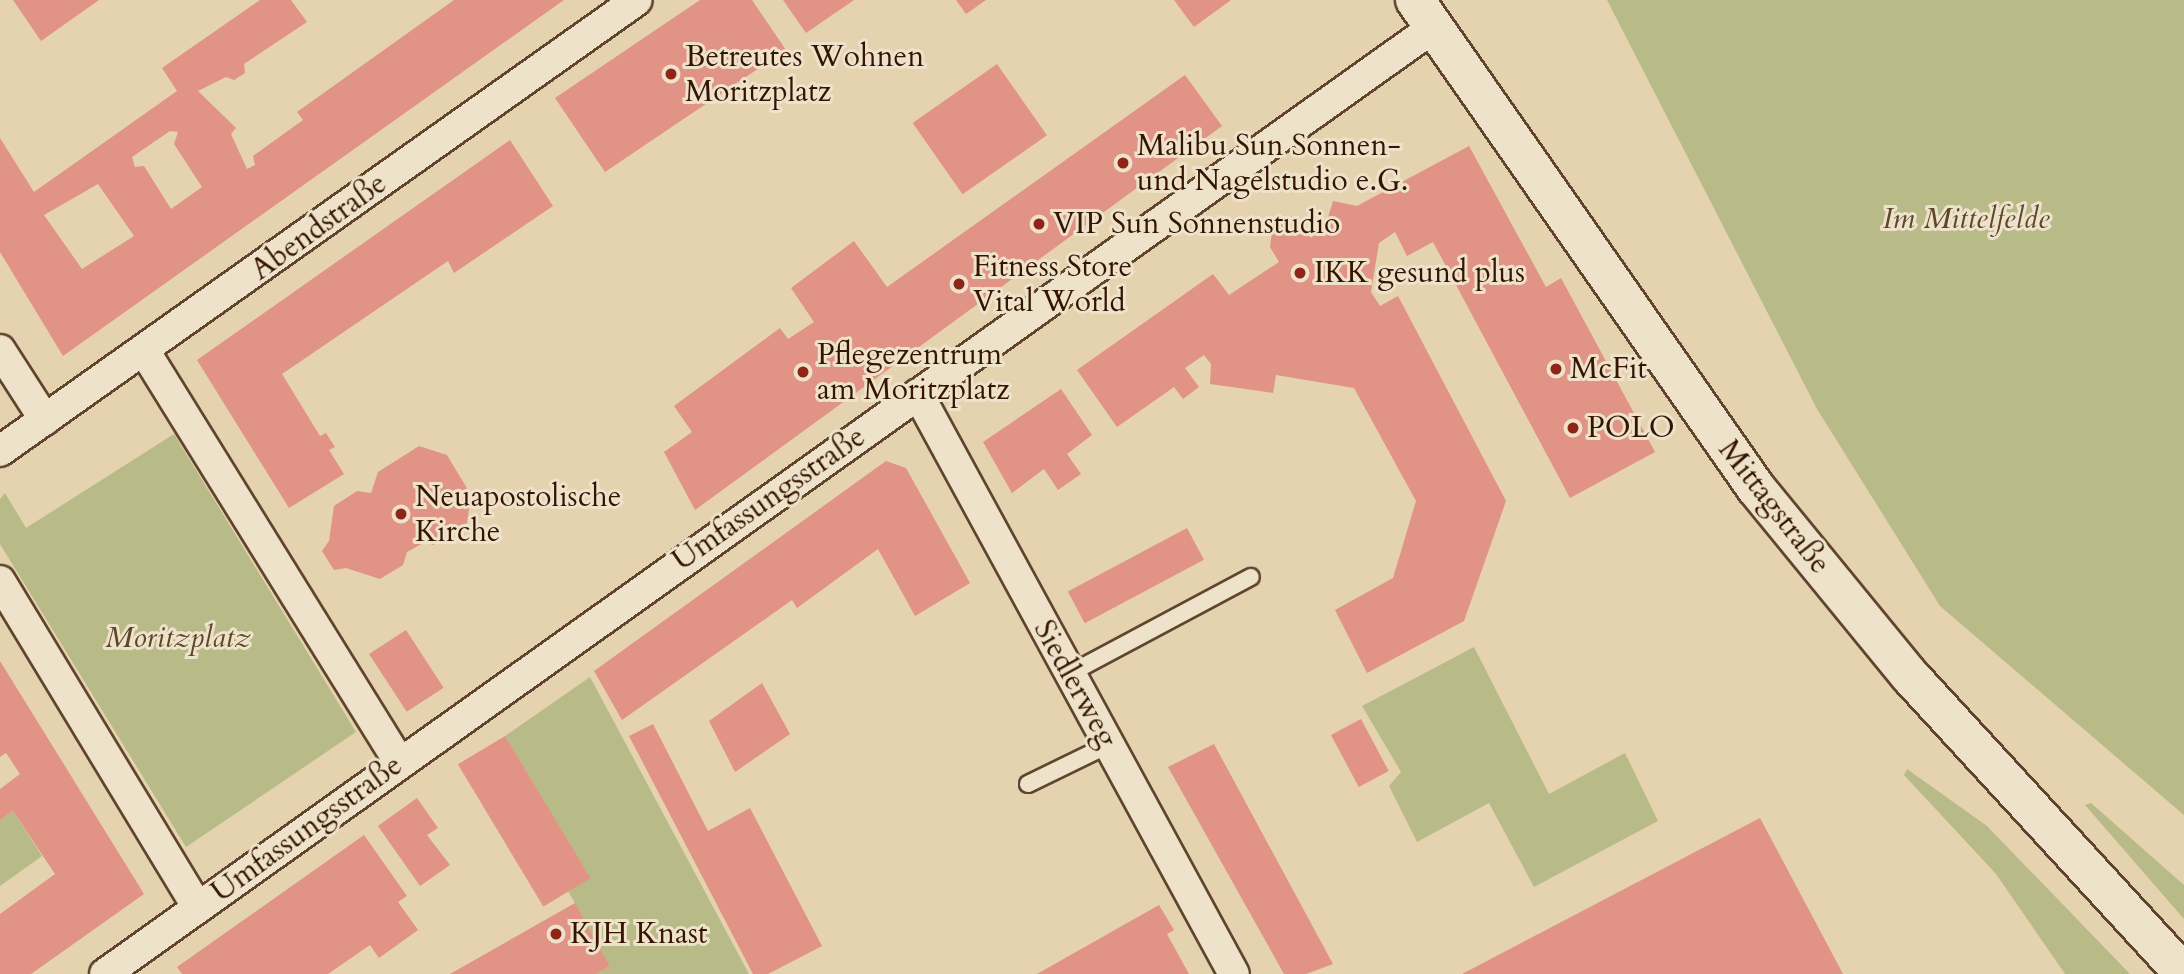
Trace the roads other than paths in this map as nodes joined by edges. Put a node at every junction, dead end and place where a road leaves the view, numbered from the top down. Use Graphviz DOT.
graph roads {
  1 [pos="637,0"];
  2 [pos="1425,13"];
  3 [pos="0,350"];
  4 [pos="145,352"];
  5 [pos="918,394"];
  6 [pos="45,420"];
  7 [pos="0,451"];
  8 [pos="1251,577"];
  9 [pos="0,581"];
  10 [pos="1069,674"];
  11 [pos="1108,745"];
  12 [pos="399,762"];
  13 [pos="1028,784"];
  14 [pos="198,908"];
  15 [pos="105,974"];
  16 [pos="1234,974"];
  17 [pos="2184,974"];
  1 -- 4 [label="street, Abendstraße"];
  2 -- 5 [label="street, Umfassungsstraße"];
  2 -- 17 [label="street, Mittagstraße"];
  3 -- 6 [label="street"];
  4 -- 6 [label="street, Abendstraße"];
  4 -- 12 [label="street"];
  5 -- 10 [label="street, Siedlerweg"];
  5 -- 12 [label="street, Umfassungsstraße"];
  6 -- 7 [label="street, Abendstraße"];
  8 -- 10 [label="lane"];
  9 -- 14 [label="street"];
  10 -- 11 [label="street, Siedlerweg"];
  11 -- 13 [label="lane"];
  11 -- 16 [label="street, Siedlerweg"];
  12 -- 14 [label="street, Umfassungsstraße"];
  14 -- 15 [label="street, Umfassungsstraße"];
}
